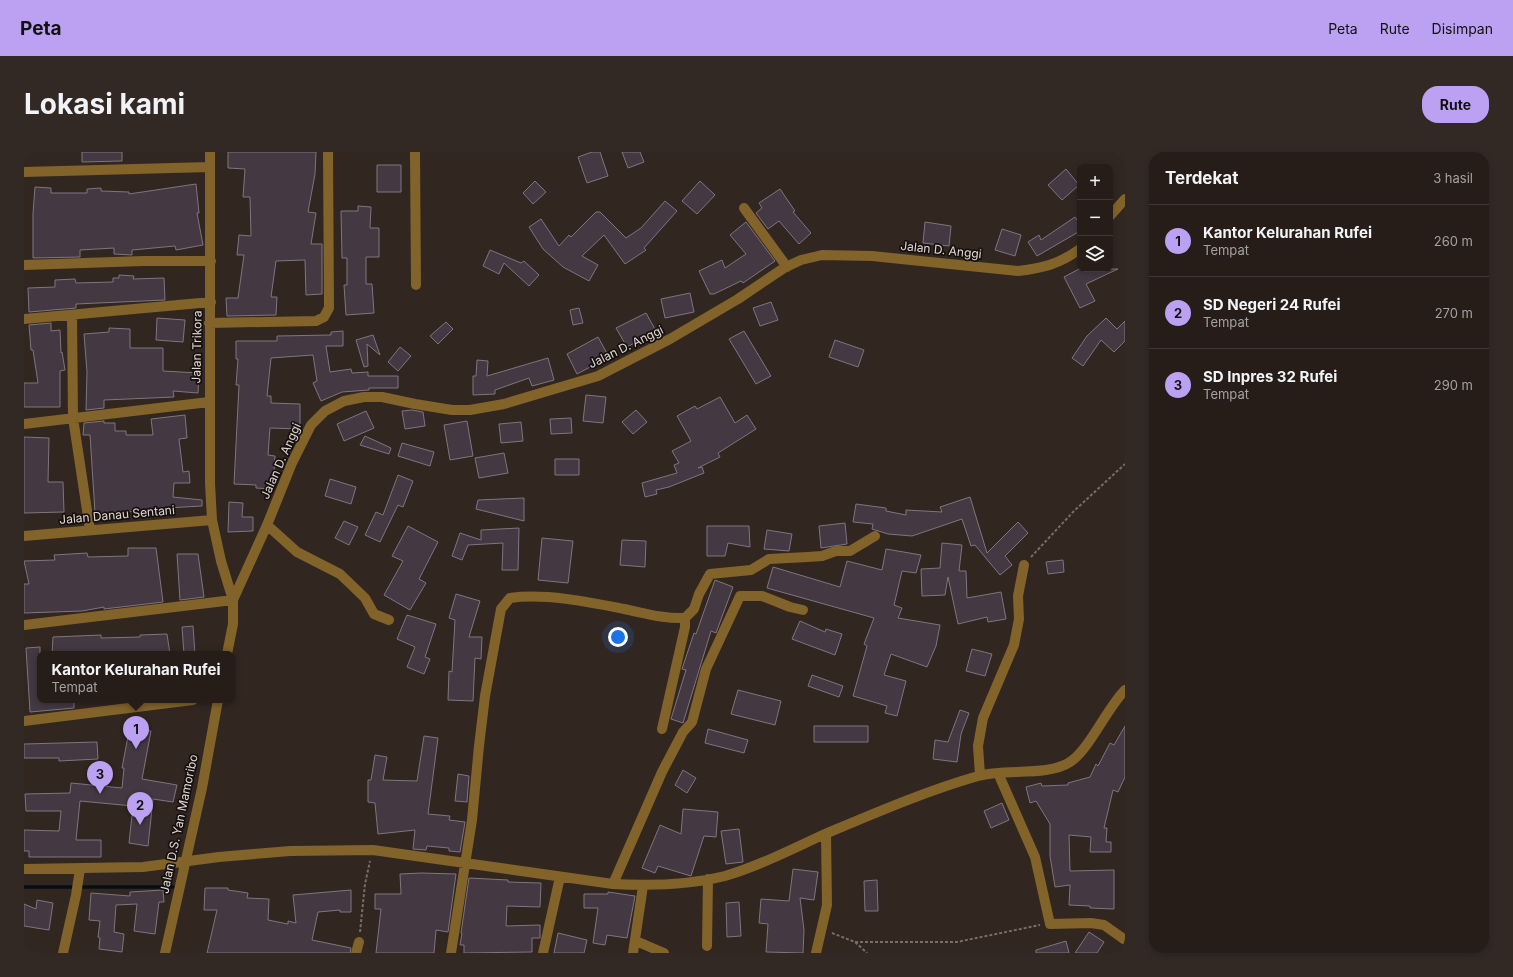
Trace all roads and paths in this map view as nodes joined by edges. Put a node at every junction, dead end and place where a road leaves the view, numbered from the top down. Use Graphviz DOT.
graph roads {
  1 [pos="210,152"];
  2 [pos="328,152"];
  3 [pos="415,152"];
  4 [pos="210,167"];
  5 [pos="24,172"];
  6 [pos="1125,199"];
  7 [pos="744,208"];
  8 [pos="1113,213"];
  9 [pos="1077,251"];
  10 [pos="211,261"];
  11 [pos="24,265"];
  12 [pos="787,266"];
  13 [pos="416,285"];
  14 [pos="210,302"];
  15 [pos="72,315"];
  16 [pos="24,319"];
  17 [pos="209,323"];
  18 [pos="209,402"];
  19 [pos="73,418"];
  20 [pos="24,424"];
  21 [pos="1125,464"];
  22 [pos="212,520"];
  23 [pos="267,525"];
  24 [pos="90,530"];
  25 [pos="24,536"];
  26 [pos="875,536"];
  27 [pos="1024,565"];
  28 [pos="233,600"];
  29 [pos="803,610"];
  30 [pos="685,618"];
  31 [pos="389,620"];
  32 [pos="24,625"];
  33 [pos="228,651"];
  34 [pos="1125,690"];
  35 [pos="169,703"];
  36 [pos="217,703"];
  37 [pos="24,721"];
  38 [pos="662,729"];
  39 [pos="998,773"];
  40 [pos="980,775"];
  41 [pos="826,834"];
  42 [pos="373,850"];
  43 [pos="184,862"];
  44 [pos="466,863"];
  45 [pos="24,869"];
  46 [pos="79,874"];
  47 [pos="560,877"];
  48 [pos="708,879"];
  49 [pos="614,884"];
  50 [pos="643,886"];
  51 [pos="1050,924"];
  52 [pos="822,929"];
  53 [pos="1125,940"];
  54 [pos="636,941"];
  55 [pos="358,942"];
  56 [pos="855,942"];
  57 [pos="708,946"];
  58 [pos="63,953"];
  59 [pos="166,953"];
  60 [pos="356,953"];
  61 [pos="451,953"];
  62 [pos="543,953"];
  63 [pos="633,953"];
  64 [pos="664,953"];
  65 [pos="816,953"];
  66 [pos="867,953"];
  1 -- 4 [label="street, Jalan Trikora"];
  2 -- 17 [label="street"];
  3 -- 13 [label="street"];
  4 -- 5 [label="street"];
  4 -- 10 [label="street, Jalan Trikora"];
  6 -- 8 [label="street"];
  7 -- 12 [label="street"];
  9 -- 12 [label="street, Jalan D. Anggi"];
  10 -- 11 [label="street"];
  10 -- 14 [label="street, Jalan Trikora"];
  12 -- 23 [label="street, Jalan D. Anggi"];
  14 -- 15 [label="street"];
  14 -- 17 [label="street, Jalan Trikora"];
  15 -- 16 [label="street"];
  15 -- 19 [label="street"];
  17 -- 18 [label="street, Jalan Trikora"];
  18 -- 19 [label="street"];
  18 -- 22 [label="street, Jalan Trikora"];
  19 -- 20 [label="street"];
  19 -- 24 [label="street"];
  21 -- 27 [label="path"];
  22 -- 24 [label="street, Jalan Danau Sentani"];
  22 -- 28 [label="street, Jalan Trikora"];
  23 -- 28 [label="street, Jalan D. Anggi"];
  23 -- 31 [label="street"];
  24 -- 25 [label="street, Jalan Danau Sentani"];
  26 -- 30 [label="street"];
  27 -- 40 [label="street"];
  28 -- 32 [label="street"];
  28 -- 33 [label="street"];
  29 -- 49 [label="street"];
  30 -- 38 [label="street"];
  30 -- 44 [label="street"];
  34 -- 39 [label="street"];
  35 -- 37 [label="street"];
  36 -- 43 [label="street, Jalan D.S. Yan Mamoribo"];
  39 -- 40 [label="street"];
  39 -- 51 [label="street"];
  40 -- 41 [label="street"];
  41 -- 48 [label="street"];
  41 -- 52 [label="street"];
  42 -- 43 [label="street"];
  42 -- 44 [label="street"];
  42 -- 55 [label="path"];
  43 -- 46 [label="street"];
  43 -- 59 [label="street, Jalan D.S. Yan Mamoribo"];
  44 -- 47 [label="street"];
  44 -- 61 [label="street"];
  45 -- 46 [label="street"];
  46 -- 58 [label="street"];
  47 -- 49 [label="street"];
  47 -- 62 [label="street"];
  48 -- 50 [label="street"];
  48 -- 57 [label="street"];
  49 -- 50 [label="street"];
  50 -- 54 [label="street"];
  51 -- 53 [label="street"];
  51 -- 56 [label="path"];
  52 -- 56 [label="path"];
  52 -- 65 [label="street"];
  54 -- 63 [label="street"];
  54 -- 64 [label="street"];
  55 -- 60 [label="street"];
  56 -- 66 [label="path"];
}
